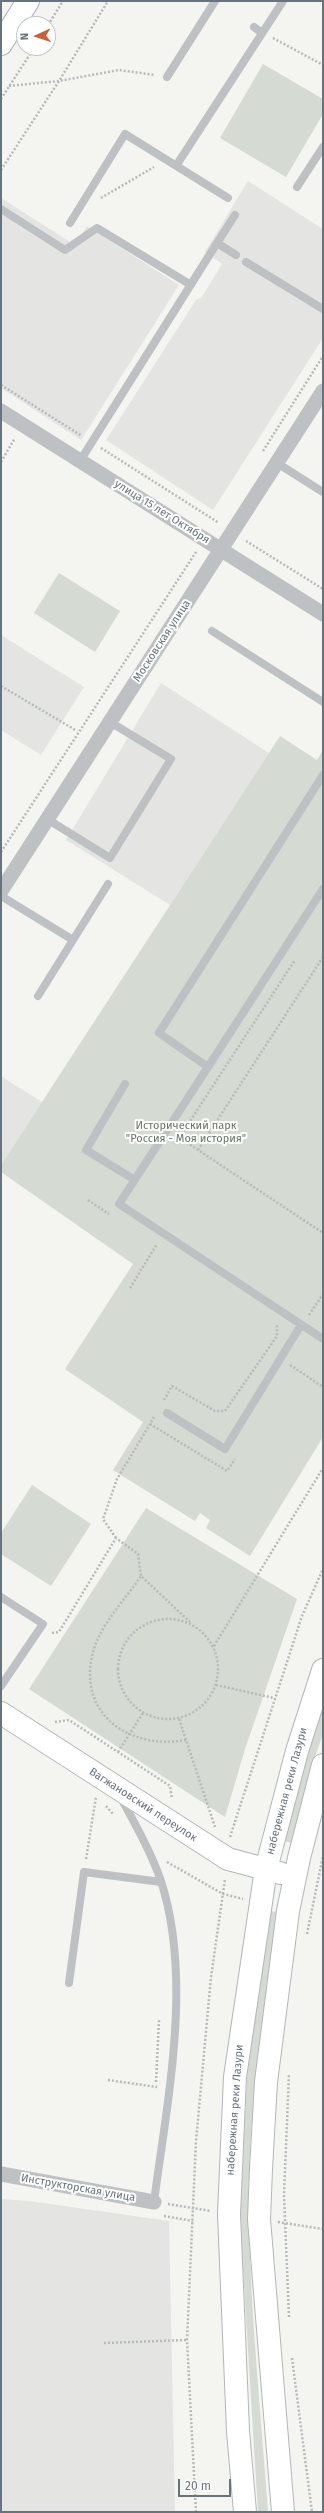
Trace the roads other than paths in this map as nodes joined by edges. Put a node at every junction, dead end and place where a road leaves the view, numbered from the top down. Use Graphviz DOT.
graph roads {
  1 [pos="28,1"];
  2 [pos="283,1"];
  3 [pos="215,2"];
  4 [pos="254,27"];
  5 [pos="262,33"];
  6 [pos="1,44"];
  7 [pos="167,77"];
  8 [pos="323,147"];
  9 [pos="176,166"];
  10 [pos="297,187"];
  11 [pos="228,198"];
  12 [pos="1,210"];
  13 [pos="235,215"];
  14 [pos="70,223"];
  15 [pos="217,243"];
  16 [pos="236,255"];
  17 [pos="246,262"];
  18 [pos="191,285"];
  19 [pos="323,309"];
  20 [pos="323,392"];
  21 [pos="1,411"];
  22 [pos="80,461"];
  23 [pos="277,463"];
  24 [pos="323,492"];
  25 [pos="221,550"];
  26 [pos="323,614"];
  27 [pos="212,631"];
  28 [pos="323,702"];
  29 [pos="110,722"];
  30 [pos="323,775"];
  31 [pos="47,819"];
  32 [pos="108,884"];
  33 [pos="323,889"];
  34 [pos="1,891"];
  35 [pos="1,896"];
  36 [pos="73,940"];
  37 [pos="38,996"];
  38 [pos="208,1067"];
  39 [pos="125,1084"];
  40 [pos="135,1180"];
  41 [pos="301,1325"];
  42 [pos="323,1339"];
  43 [pos="167,1413"];
  44 [pos="1,1597"];
  45 [pos="323,1670"];
  46 [pos="1,1686"];
  47 [pos="1,1714"];
  48 [pos="323,1765"];
  49 [pos="116,1788"];
  50 [pos="266,1869"];
  51 [pos="295,1876"];
  52 [pos="161,1882"];
  53 [pos="69,1983"];
  54 [pos="1,2174"];
  55 [pos="154,2202"];
  56 [pos="245,2512"];
  57 [pos="283,2512"];
  1 -- 6 [label="main road"];
  2 -- 5 [label="lane"];
  3 -- 7 [label="lane"];
  4 -- 5 [label="lane"];
  5 -- 9 [label="lane"];
  8 -- 10 [label="lane"];
  9 -- 11 [label="lane"];
  9 -- 14 [label="lane"];
  12 -- 18 [label="lane"];
  13 -- 15 [label="lane"];
  15 -- 16 [label="lane"];
  15 -- 18 [label="lane"];
  17 -- 19 [label="lane"];
  18 -- 22 [label="lane"];
  20 -- 23 [label="street, Московская улица"];
  21 -- 22 [label="street, улица 15 лет Октября"];
  22 -- 25 [label="street, улица 15 лет Октября"];
  23 -- 24 [label="lane"];
  23 -- 25 [label="street, Московская улица"];
  25 -- 26 [label="street, улица 15 лет Октября"];
  25 -- 29 [label="street, Московская улица"];
  27 -- 28 [label="lane"];
  29 -- 31 [label="street, Московская улица"];
  29 -- 31 [label="lane"];
  30 -- 38 [label="lane"];
  31 -- 34 [label="street, Московская улица"];
  32 -- 36 [label="lane"];
  33 -- 38 [label="lane"];
  35 -- 36 [label="lane"];
  36 -- 37 [label="lane"];
  38 -- 40 [label="lane"];
  39 -- 40 [label="lane"];
  40 -- 41 [label="lane"];
  41 -- 42 [label="lane"];
  41 -- 43 [label="lane"];
  44 -- 46 [label="lane"];
  45 -- 50 [label="main road, набережная реки Лазури"];
  47 -- 49 [label="main road, Вагжановский переулок"];
  48 -- 51 [label="main road"];
  49 -- 50 [label="main road, Вагжановский переулок"];
  49 -- 52 [label="lane"];
  50 -- 51 [label="main road, Вагжановский переулок"];
  50 -- 56 [label="main road, набережная реки Лазури"];
  51 -- 57 [label="main road"];
  52 -- 53 [label="lane"];
  52 -- 55 [label="lane"];
  54 -- 55 [label="street, Инструкторская улица"];
}
